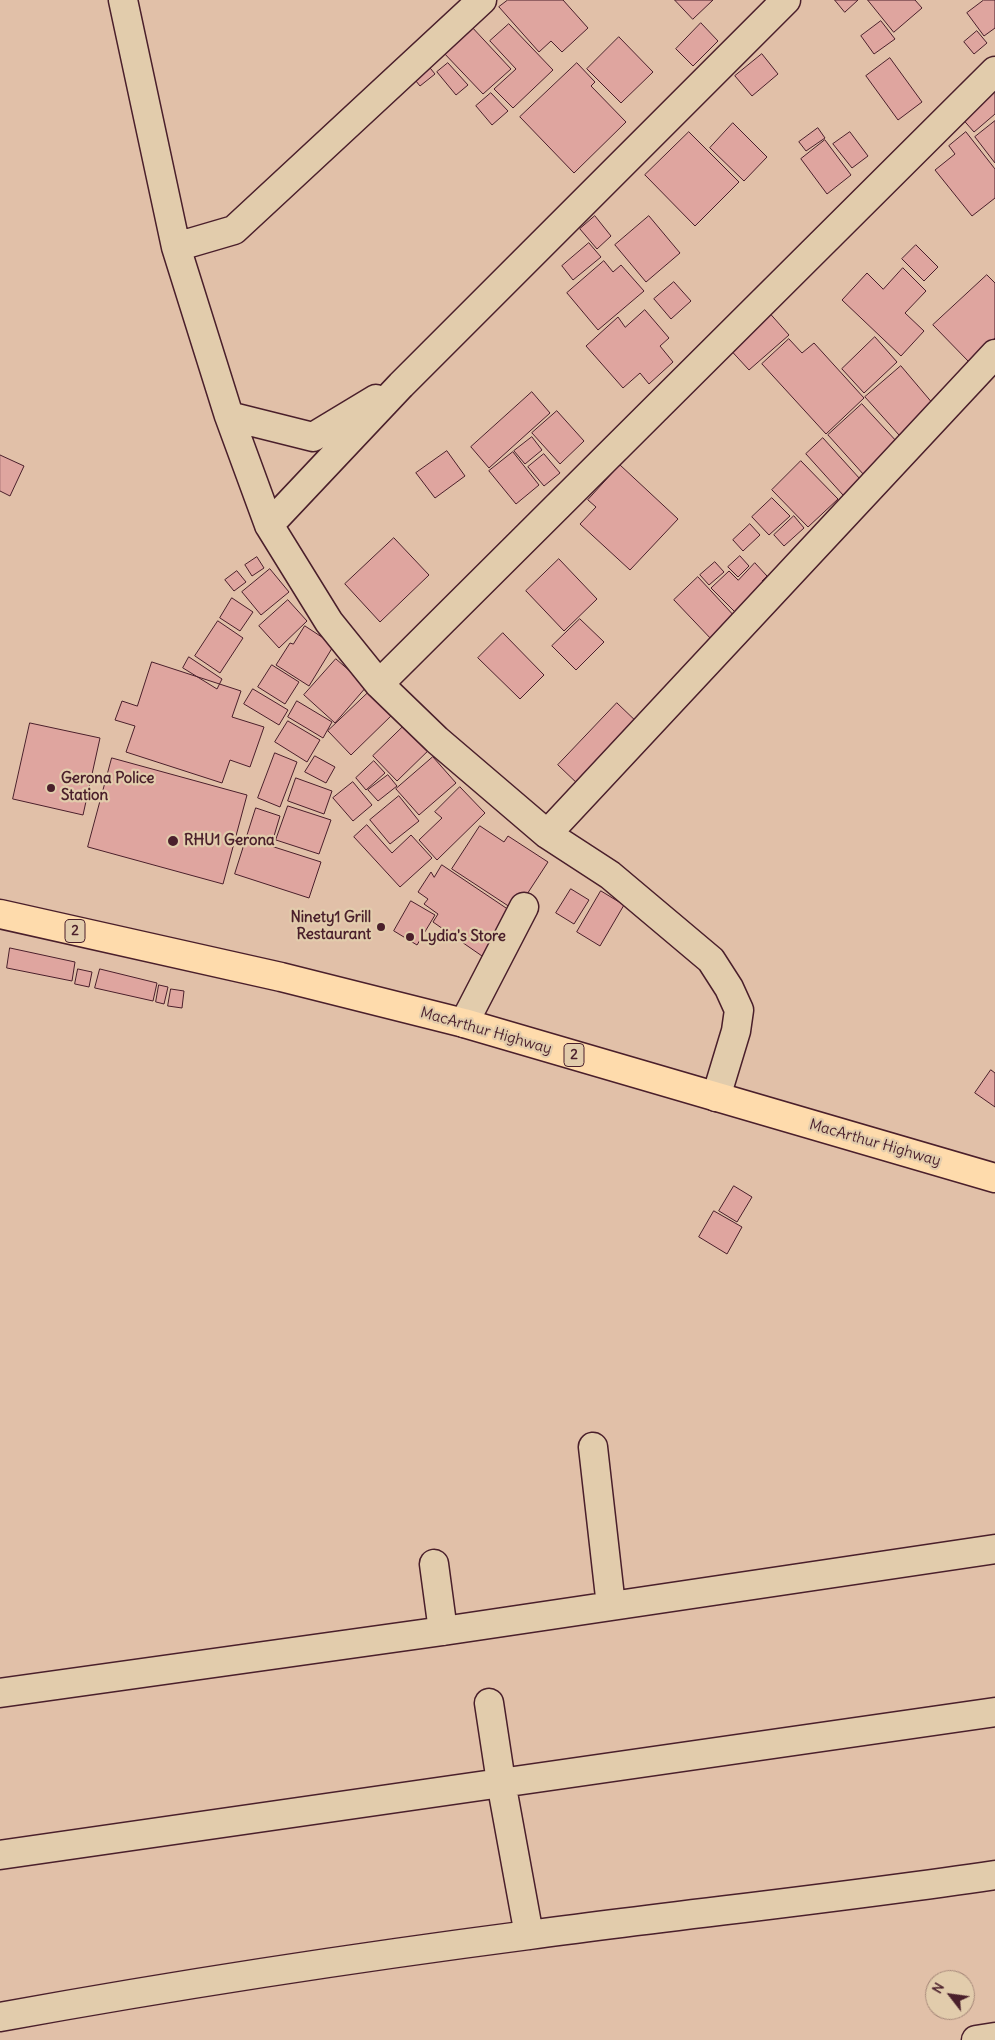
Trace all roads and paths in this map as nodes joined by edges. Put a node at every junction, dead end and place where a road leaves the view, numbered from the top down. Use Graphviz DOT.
graph roads {
  1 [pos="123,0"];
  2 [pos="482,0"];
  3 [pos="786,0"];
  4 [pos="995,71"];
  5 [pos="176,247"];
  6 [pos="995,354"];
  7 [pos="401,385"];
  8 [pos="229,416"];
  9 [pos="269,525"];
  10 [pos="379,684"];
  11 [pos="547,834"];
  12 [pos="524,907"];
  13 [pos="0,914"];
  14 [pos="464,1023"];
  15 [pos="716,1097"];
  16 [pos="995,1178"];
  17 [pos="593,1447"];
  18 [pos="995,1550"];
  19 [pos="434,1564"];
  20 [pos="612,1606"];
  21 [pos="443,1631"];
  22 [pos="0,1693"];
  23 [pos="489,1703"];
  24 [pos="995,1712"];
  25 [pos="501,1782"];
  26 [pos="0,1855"];
  27 [pos="995,1875"];
  28 [pos="529,1935"];
  29 [pos="0,2017"];
  30 [pos="995,2037"];
  31 [pos="976,2040"];
  1 -- 5 [label="street"];
  2 -- 5 [label="street"];
  3 -- 7 [label="street"];
  4 -- 10 [label="street"];
  5 -- 8 [label="street"];
  6 -- 11 [label="street"];
  7 -- 8 [label="street"];
  7 -- 9 [label="street"];
  8 -- 9 [label="street"];
  9 -- 10 [label="street"];
  10 -- 11 [label="street"];
  11 -- 15 [label="street"];
  12 -- 14 [label="street"];
  13 -- 14 [label="highway, MacArthur Highway / 2"];
  14 -- 15 [label="highway, MacArthur Highway / 2"];
  15 -- 16 [label="highway, MacArthur Highway / 2"];
  17 -- 20 [label="street"];
  18 -- 20 [label="street"];
  19 -- 21 [label="street"];
  20 -- 21 [label="street"];
  21 -- 22 [label="street"];
  23 -- 25 [label="street"];
  24 -- 25 [label="street"];
  25 -- 26 [label="street"];
  25 -- 28 [label="street"];
  27 -- 28 [label="street"];
  28 -- 29 [label="street"];
  30 -- 31 [label="street"];
}
